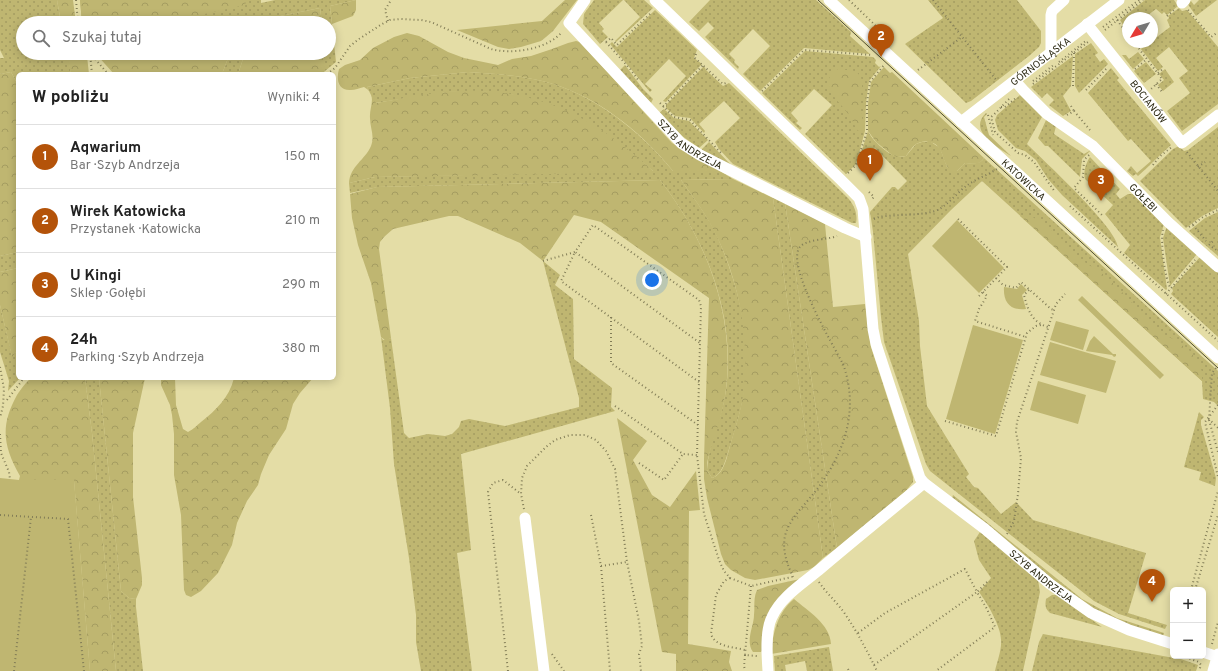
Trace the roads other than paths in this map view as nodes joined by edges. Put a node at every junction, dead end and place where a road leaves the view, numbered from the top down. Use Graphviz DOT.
graph roads {
  1 [pos="585,0"];
  2 [pos="655,0"];
  3 [pos="830,0"];
  4 [pos="1064,0"];
  5 [pos="1118,0"];
  6 [pos="1087,24"];
  7 [pos="1051,54"];
  8 [pos="1015,81"];
  9 [pos="1218,116"];
  10 [pos="961,122"];
  11 [pos="866,237"];
  12 [pos="1218,267"];
  13 [pos="1218,358"];
  14 [pos="924,483"];
  15 [pos="525,518"];
  16 [pos="1170,643"];
  17 [pos="1214,653"];
  18 [pos="544,671"];
  19 [pos="768,671"];
  20 [pos="1213,671"];
  1 -- 11 [label="street, SZYB ANDRZEJA"];
  2 -- 11 [label="street, SZYB ANDRZEJA"];
  3 -- 10 [label="street, KATOWICKA"];
  4 -- 7 [label="street"];
  5 -- 6 [label="street, GÓRNOŚLĄSKA"];
  6 -- 7 [label="street, GÓRNOŚLĄSKA"];
  6 -- 9 [label="street, BOCIANÓW"];
  7 -- 8 [label="street, GÓRNOŚLĄSKA"];
  8 -- 10 [label="street, GÓRNOŚLĄSKA"];
  8 -- 12 [label="street, GOŁĘBI"];
  10 -- 13 [label="street, KATOWICKA"];
  11 -- 14 [label="street, SZYB ANDRZEJA"];
  14 -- 16 [label="street, SZYB ANDRZEJA"];
  14 -- 19 [label="street"];
  15 -- 18 [label="street"];
  17 -- 20 [label="street"];
}
